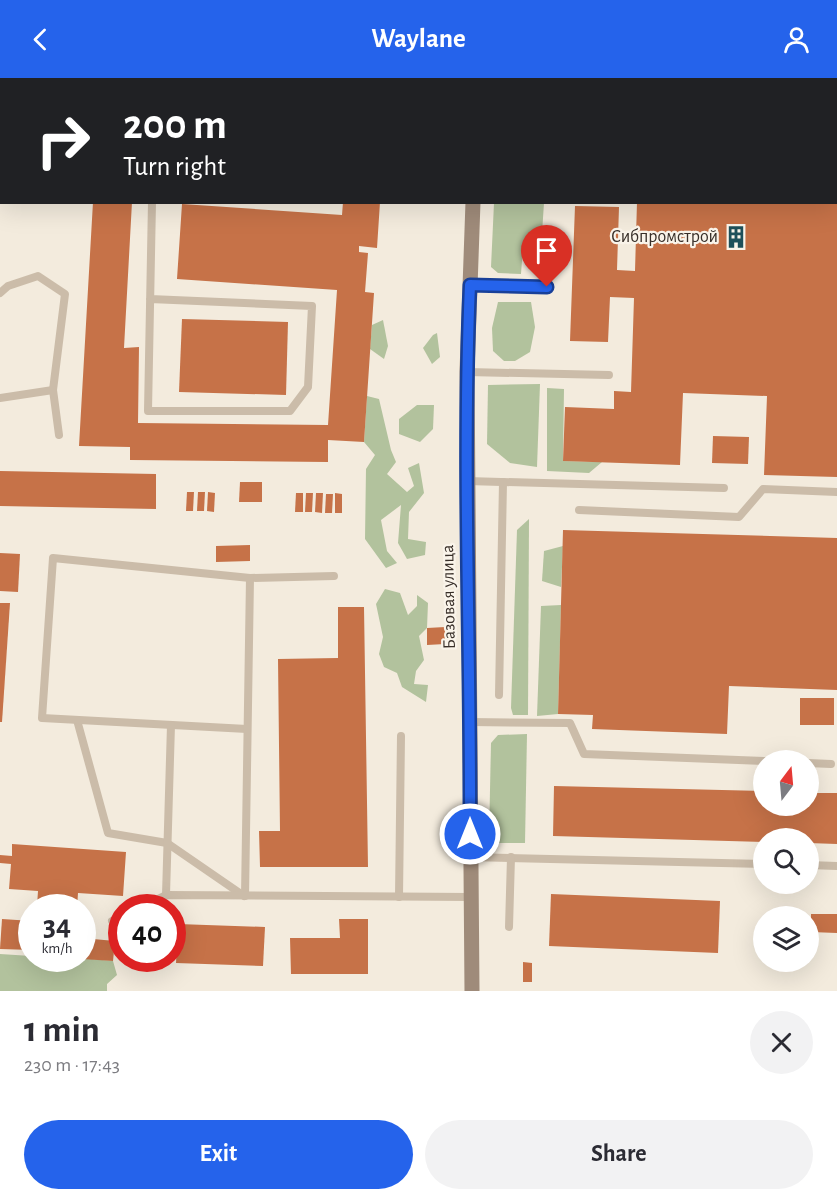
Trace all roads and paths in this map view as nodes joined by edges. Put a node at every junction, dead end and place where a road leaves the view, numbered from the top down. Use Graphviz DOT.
graph roads {
  1 [pos="152,204"];
  2 [pos="473,204"];
  3 [pos="470,285"];
  4 [pos="547,287"];
  5 [pos="0,293"];
  6 [pos="150,299"];
  7 [pos="467,372"];
  8 [pos="609,375"];
  9 [pos="52,390"];
  10 [pos="0,398"];
  11 [pos="59,435"];
  12 [pos="466,482"];
  13 [pos="503,482"];
  14 [pos="724,488"];
  15 [pos="837,492"];
  16 [pos="579,510"];
  17 [pos="334,576"];
  18 [pos="250,578"];
  19 [pos="499,695"];
  20 [pos="77,720"];
  21 [pos="470,722"];
  22 [pos="171,725"];
  23 [pos="247,729"];
  24 [pos="401,736"];
  25 [pos="753,761"];
  26 [pos="819,763"];
  27 [pos="831,764"];
  28 [pos="167,843"];
  29 [pos="470,857"];
  30 [pos="511,857"];
  31 [pos="753,864"];
  32 [pos="819,865"];
  33 [pos="837,866"];
  34 [pos="166,894"];
  35 [pos="186,895"];
  36 [pos="244,896"];
  37 [pos="399,897"];
  38 [pos="470,897"];
  39 [pos="509,927"];
  40 [pos="472,991"];
  1 -- 6 [label="lane"];
  2 -- 3 [label="street, Базовая улица"];
  3 -- 4 [label="lane"];
  3 -- 7 [label="street, Базовая улица"];
  5 -- 9 [label="lane"];
  6 -- 6 [label="lane"];
  7 -- 8 [label="lane"];
  7 -- 12 [label="street, Базовая улица"];
  9 -- 10 [label="lane"];
  9 -- 11 [label="lane"];
  12 -- 13 [label="lane"];
  12 -- 21 [label="street, Базовая улица"];
  13 -- 14 [label="lane"];
  13 -- 19 [label="lane"];
  15 -- 16 [label="lane"];
  17 -- 18 [label="lane"];
  18 -- 20 [label="lane"];
  18 -- 23 [label="lane"];
  20 -- 22 [label="lane"];
  20 -- 28 [label="lane"];
  21 -- 25 [label="lane"];
  21 -- 29 [label="street, Базовая улица"];
  22 -- 23 [label="lane"];
  22 -- 28 [label="lane"];
  23 -- 36 [label="lane"];
  24 -- 37 [label="lane"];
  26 -- 27 [label="lane"];
  28 -- 34 [label="lane"];
  28 -- 36 [label="lane"];
  29 -- 30 [label="lane"];
  29 -- 38 [label="street, Базовая улица"];
  30 -- 31 [label="lane"];
  30 -- 39 [label="lane"];
  32 -- 33 [label="lane"];
  35 -- 36 [label="lane"];
  36 -- 37 [label="lane"];
  37 -- 38 [label="lane"];
  38 -- 40 [label="street, Базовая улица"];
}
